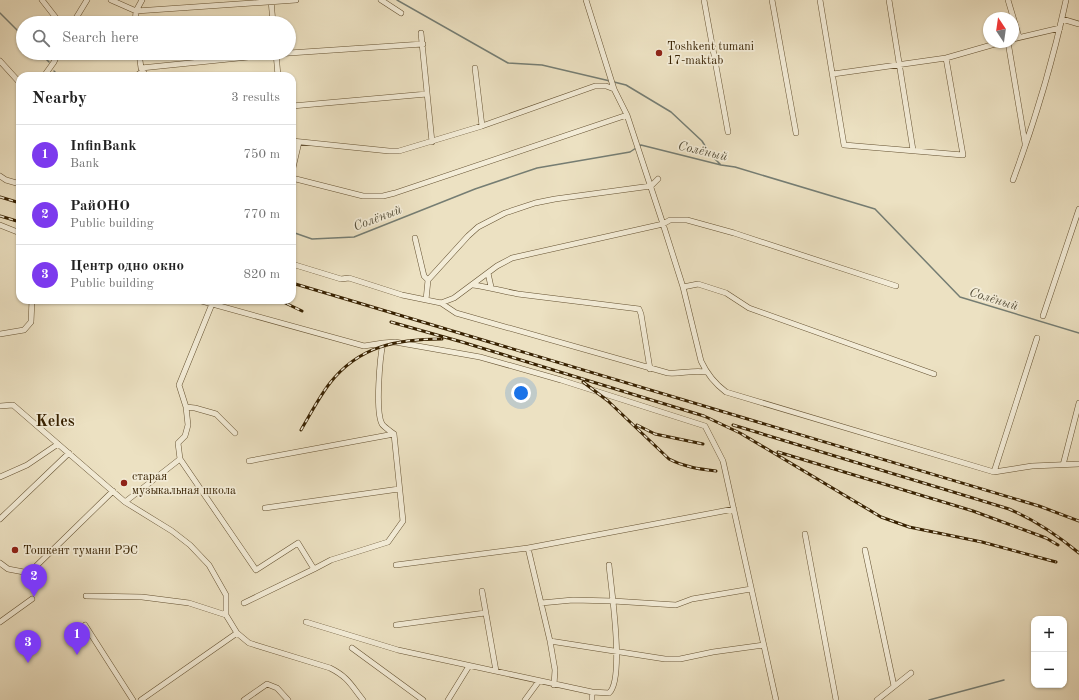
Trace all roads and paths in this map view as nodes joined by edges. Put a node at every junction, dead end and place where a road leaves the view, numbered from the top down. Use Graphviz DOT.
graph roads {
  1 [pos="42,0"];
  2 [pos="87,0"];
  3 [pos="111,0"];
  4 [pos="142,0"];
  5 [pos="296,0"];
  6 [pos="381,0"];
  7 [pos="586,0"];
  8 [pos="704,0"];
  9 [pos="772,0"];
  10 [pos="820,0"];
  11 [pos="889,0"];
  12 [pos="1008,0"];
  13 [pos="1066,0"];
  14 [pos="271,1"];
  15 [pos="136,11"];
  16 [pos="1012,12"];
  17 [pos="401,13"];
  18 [pos="55,16"];
  19 [pos="77,16"];
  20 [pos="136,16"];
  21 [pos="272,16"];
  22 [pos="1062,19"];
  23 [pos="1079,24"];
  24 [pos="1060,28"];
  25 [pos="421,33"];
  26 [pos="1019,37"];
  27 [pos="422,44"];
  28 [pos="983,47"];
  29 [pos="1009,48"];
  30 [pos="296,53"];
  31 [pos="946,58"];
  32 [pos="55,60"];
  33 [pos="140,60"];
  34 [pos="227,60"];
  35 [pos="277,60"];
  36 [pos="0,61"];
  37 [pos="899,65"];
  38 [pos="476,68"];
  39 [pos="47,72"];
  40 [pos="143,72"];
  41 [pos="278,72"];
  42 [pos="832,74"];
  43 [pos="16,79"];
  44 [pos="614,86"];
  45 [pos="427,94"];
  46 [pos="296,106"];
  47 [pos="626,115"];
  48 [pos="482,126"];
  49 [pos="728,132"];
  50 [pos="796,133"];
  51 [pos="296,142"];
  52 [pos="299,142"];
  53 [pos="432,142"];
  54 [pos="1026,144"];
  55 [pos="913,150"];
  56 [pos="296,155"];
  57 [pos="0,176"];
  58 [pos="296,179"];
  59 [pos="658,179"];
  60 [pos="1013,180"];
  61 [pos="16,183"];
  62 [pos="651,186"];
  63 [pos="1079,209"];
  64 [pos="663,224"];
  65 [pos="0,225"];
  66 [pos="16,232"];
  67 [pos="415,238"];
  68 [pos="296,265"];
  69 [pos="488,273"];
  70 [pos="428,280"];
  71 [pos="473,285"];
  72 [pos="896,286"];
  73 [pos="491,287"];
  74 [pos="683,287"];
  75 [pos="426,300"];
  76 [pos="441,303"];
  77 [pos="32,304"];
  78 [pos="212,304"];
  79 [pos="1043,316"];
  80 [pos="0,334"];
  81 [pos="1037,338"];
  82 [pos="383,343"];
  83 [pos="650,369"];
  84 [pos="706,372"];
  85 [pos="934,374"];
  86 [pos="1079,403"];
  87 [pos="0,406"];
  88 [pos="186,407"];
  89 [pos="235,433"];
  90 [pos="394,434"];
  91 [pos="58,444"];
  92 [pos="69,453"];
  93 [pos="180,459"];
  94 [pos="249,461"];
  95 [pos="1079,464"];
  96 [pos="1063,465"];
  97 [pos="994,472"];
  98 [pos="0,477"];
  99 [pos="399,489"];
  100 [pos="113,492"];
  101 [pos="125,502"];
  102 [pos="265,508"];
  103 [pos="734,509"];
  104 [pos="0,519"];
  105 [pos="805,534"];
  106 [pos="528,548"];
  107 [pos="865,550"];
  108 [pos="0,563"];
  109 [pos="396,565"];
  110 [pos="609,565"];
  111 [pos="314,570"];
  112 [pos="751,589"];
  113 [pos="482,591"];
  114 [pos="86,596"];
  115 [pos="32,599"];
  116 [pos="613,601"];
  117 [pos="244,603"];
  118 [pos="541,603"];
  119 [pos="485,613"];
  120 [pos="226,615"];
  121 [pos="0,622"];
  122 [pos="306,622"];
  123 [pos="85,625"];
  124 [pos="396,625"];
  125 [pos="237,633"];
  126 [pos="550,641"];
  127 [pos="764,645"];
  128 [pos="352,648"];
  129 [pos="618,652"];
  130 [pos="469,666"];
  131 [pos="496,672"];
  132 [pos="911,672"];
  133 [pos="539,681"];
  134 [pos="554,685"];
  135 [pos="894,686"];
  136 [pos="592,692"];
  137 [pos="133,700"];
  138 [pos="141,700"];
  139 [pos="244,700"];
  140 [pos="288,700"];
  141 [pos="363,700"];
  142 [pos="423,700"];
  143 [pos="448,700"];
  144 [pos="525,700"];
  145 [pos="592,700"];
  146 [pos="776,700"];
  147 [pos="836,700"];
  148 [pos="877,700"];
  1 -- 18 [label="street"];
  2 -- 19 [label="street"];
  3 -- 15 [label="street"];
  4 -- 15 [label="street"];
  5 -- 14 [label="street"];
  6 -- 17 [label="street"];
  7 -- 44 [label="street"];
  8 -- 49 [label="street"];
  9 -- 50 [label="street"];
  10 -- 42 [label="street"];
  11 -- 37 [label="street"];
  12 -- 16 [label="street"];
  13 -- 22 [label="street"];
  14 -- 15 [label="street"];
  14 -- 21 [label="street"];
  15 -- 20 [label="street"];
  22 -- 23 [label="street"];
  22 -- 24 [label="street"];
  24 -- 26 [label="street"];
  24 -- 54 [label="street"];
  25 -- 27 [label="street"];
  27 -- 30 [label="street"];
  27 -- 45 [label="street"];
  28 -- 31 [label="street"];
  29 -- 54 [label="street"];
  31 -- 37 [label="street"];
  31 -- 55 [label="street"];
  32 -- 39 [label="street"];
  33 -- 40 [label="street"];
  34 -- 40 [label="street"];
  35 -- 41 [label="street"];
  36 -- 43 [label="street"];
  37 -- 42 [label="street"];
  37 -- 55 [label="street"];
  38 -- 48 [label="street"];
  42 -- 55 [label="street"];
  44 -- 47 [label="street"];
  44 -- 48 [label="street"];
  45 -- 46 [label="street"];
  45 -- 53 [label="street"];
  47 -- 58 [label="street"];
  47 -- 62 [label="street"];
  48 -- 53 [label="street"];
  51 -- 52 [label="street"];
  52 -- 53 [label="street"];
  52 -- 56 [label="street"];
  54 -- 60 [label="street"];
  57 -- 61 [label="street"];
  59 -- 62 [label="street"];
  62 -- 64 [label="street"];
  62 -- 70 [label="street"];
  63 -- 79 [label="street"];
  64 -- 69 [label="street"];
  64 -- 72 [label="street"];
  64 -- 74 [label="street"];
  65 -- 66 [label="street"];
  67 -- 70 [label="street"];
  68 -- 75 [label="street"];
  69 -- 71 [label="street"];
  69 -- 73 [label="street"];
  70 -- 75 [label="street"];
  71 -- 73 [label="street"];
  71 -- 76 [label="street"];
  73 -- 83 [label="street"];
  74 -- 84 [label="street"];
  74 -- 85 [label="street"];
  75 -- 76 [label="street"];
  76 -- 83 [label="street"];
  77 -- 80 [label="street"];
  78 -- 82 [label="street"];
  78 -- 88 [label="street"];
  81 -- 97 [label="street"];
  82 -- 90 [label="street"];
  82 -- 103 [label="street"];
  83 -- 84 [label="street"];
  84 -- 97 [label="street"];
  86 -- 96 [label="street"];
  87 -- 91 [label="street"];
  88 -- 89 [label="street"];
  88 -- 93 [label="street"];
  90 -- 94 [label="street"];
  90 -- 99 [label="street"];
  91 -- 92 [label="street"];
  91 -- 98 [label="street"];
  92 -- 100 [label="street"];
  92 -- 104 [label="street"];
  93 -- 101 [label="street"];
  93 -- 111 [label="street"];
  95 -- 96 [label="street"];
  96 -- 97 [label="street"];
  99 -- 102 [label="street"];
  99 -- 111 [label="street"];
  100 -- 101 [label="street"];
  100 -- 108 [label="street"];
  101 -- 120 [label="street"];
  103 -- 106 [label="street"];
  103 -- 112 [label="street"];
  105 -- 147 [label="street"];
  106 -- 109 [label="street"];
  106 -- 118 [label="street"];
  107 -- 135 [label="street"];
  110 -- 116 [label="street"];
  111 -- 117 [label="street"];
  112 -- 116 [label="street"];
  112 -- 127 [label="street"];
  113 -- 119 [label="street"];
  114 -- 120 [label="street"];
  115 -- 121 [label="street"];
  116 -- 118 [label="street"];
  116 -- 129 [label="street"];
  118 -- 126 [label="street"];
  119 -- 124 [label="street"];
  119 -- 131 [label="street"];
  120 -- 125 [label="street"];
  122 -- 130 [label="street"];
  123 -- 137 [label="street"];
  125 -- 138 [label="street"];
  125 -- 141 [label="street"];
  126 -- 129 [label="street"];
  126 -- 134 [label="street"];
  127 -- 129 [label="street"];
  127 -- 146 [label="street"];
  128 -- 142 [label="street"];
  129 -- 136 [label="street"];
  130 -- 131 [label="street"];
  130 -- 143 [label="street"];
  131 -- 133 [label="street"];
  132 -- 135 [label="street"];
  133 -- 134 [label="street"];
  133 -- 144 [label="street"];
  134 -- 136 [label="street"];
  135 -- 148 [label="street"];
  136 -- 145 [label="street"];
  139 -- 140 [label="street"];
}
